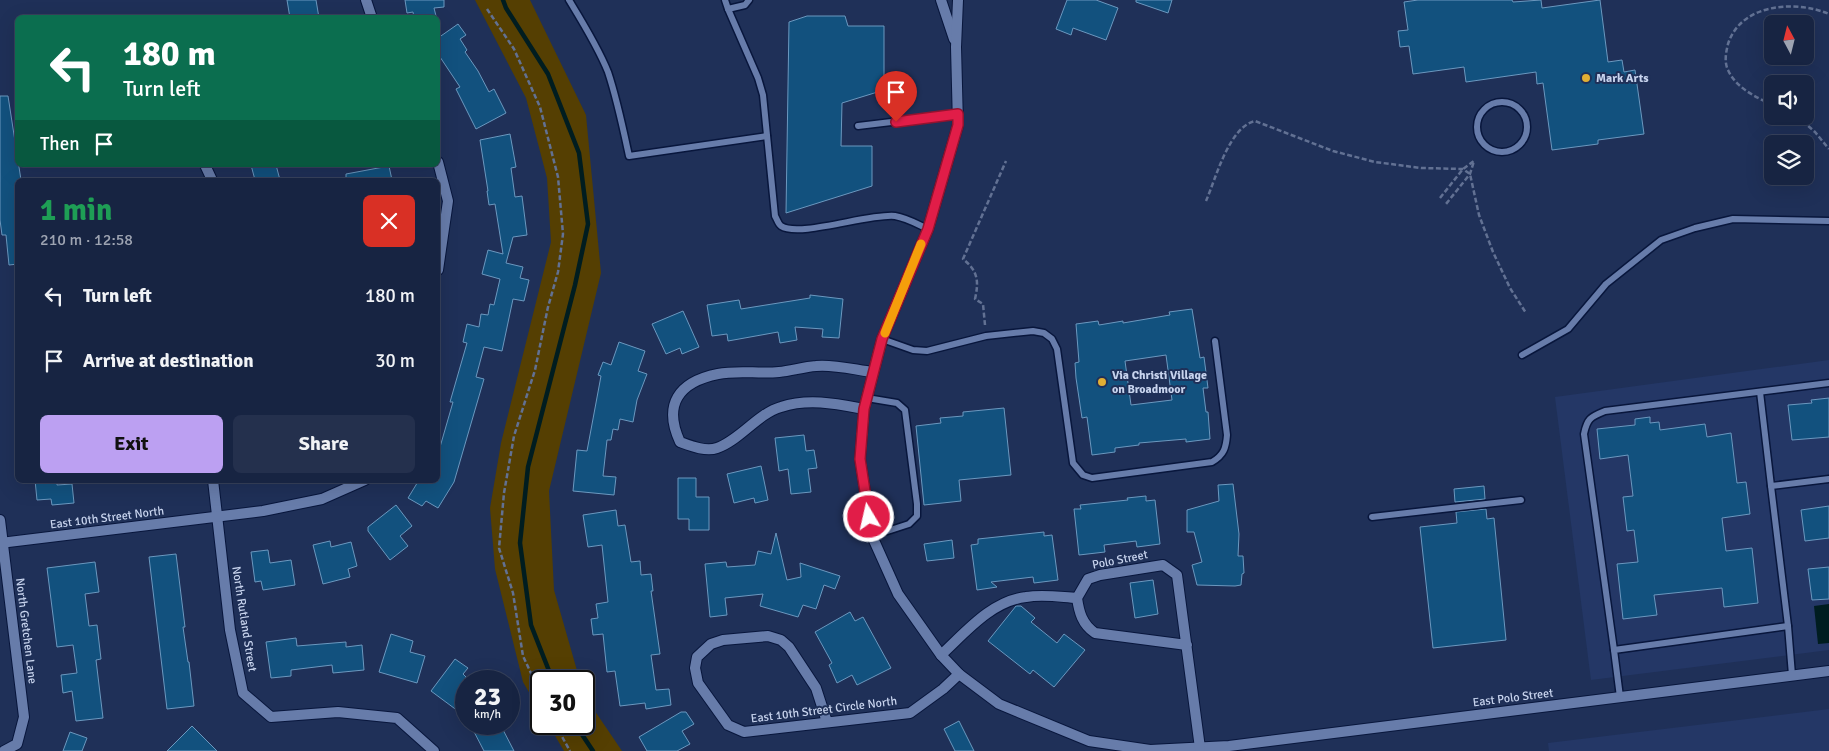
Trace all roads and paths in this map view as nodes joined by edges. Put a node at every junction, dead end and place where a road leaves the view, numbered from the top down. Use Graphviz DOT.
graph roads {
  1 [pos="366,0"];
  2 [pos="569,0"];
  3 [pos="726,0"];
  4 [pos="749,0"];
  5 [pos="941,0"];
  6 [pos="958,0"];
  7 [pos="1779,2"];
  8 [pos="1810,4"];
  9 [pos="487,9"];
  10 [pos="728,9"];
  11 [pos="1829,14"];
  12 [pos="371,15"];
  13 [pos="956,47"];
  14 [pos="1764,101"];
  15 [pos="958,114"];
  16 [pos="1807,125"];
  17 [pos="858,126"];
  18 [pos="767,136"];
  19 [pos="1829,149"];
  20 [pos="1509,151"];
  21 [pos="1006,160"];
  22 [pos="439,167"];
  23 [pos="1463,169"];
  24 [pos="1470,174"];
  25 [pos="1440,198"];
  26 [pos="1206,201"];
  27 [pos="1446,204"];
  28 [pos="1829,221"];
  29 [pos="928,229"];
  30 [pos="440,256"];
  31 [pos="1526,313"];
  32 [pos="986,336"];
  33 [pos="882,339"];
  34 [pos="1215,341"];
  35 [pos="1522,356"];
  36 [pos="873,372"];
  37 [pos="1829,383"];
  38 [pos="1760,392"];
  39 [pos="867,398"];
  40 [pos="864,409"];
  41 [pos="1829,479"];
  42 [pos="213,483"];
  43 [pos="358,483"];
  44 [pos="1771,486"];
  45 [pos="1521,500"];
  46 [pos="217,517"];
  47 [pos="1372,517"];
  48 [pos="0,520"];
  49 [pos="872,536"];
  50 [pos="1,543"];
  51 [pos="1077,598"];
  52 [pos="1788,626"];
  53 [pos="1187,645"];
  54 [pos="1614,650"];
  55 [pos="940,655"];
  56 [pos="1829,671"];
  57 [pos="530,672"];
  58 [pos="959,674"];
  59 [pos="1792,675"];
  60 [pos="1620,697"];
  61 [pos="827,722"];
  62 [pos="561,735"];
  63 [pos="1200,748"];
  64 [pos="1229,748"];
  65 [pos="4,751"];
  66 [pos="434,751"];
  67 [pos="570,751"];
  1 -- 12 [label="street"];
  2 -- 18 [label="lane"];
  3 -- 10 [label="lane"];
  4 -- 10 [label="lane"];
  5 -- 13 [label="street"];
  6 -- 13 [label="street"];
  7 -- 14 [label="path"];
  8 -- 11 [label="path"];
  9 -- 57 [label="path"];
  10 -- 18 [label="lane"];
  13 -- 15 [label="street, East Polo Street"];
  15 -- 17 [label="lane"];
  15 -- 29 [label="street, East Polo Street"];
  16 -- 19 [label="path"];
  18 -- 29 [label="lane"];
  20 -- 20 [label="lane"];
  21 -- 32 [label="path"];
  22 -- 30 [label="street"];
  23 -- 24 [label="path"];
  23 -- 24 [label="path"];
  23 -- 25 [label="path"];
  23 -- 26 [label="path"];
  24 -- 27 [label="path"];
  24 -- 31 [label="path"];
  28 -- 35 [label="lane"];
  29 -- 33 [label="street, East Polo Street"];
  32 -- 33 [label="lane"];
  32 -- 34 [label="lane"];
  33 -- 36 [label="street, East Polo Street"];
  36 -- 39 [label="street, East Polo Street"];
  36 -- 40 [label="street"];
  37 -- 38 [label="lane"];
  38 -- 44 [label="lane"];
  38 -- 54 [label="lane"];
  39 -- 40 [label="street, East Polo Street"];
  39 -- 49 [label="lane"];
  40 -- 49 [label="street, East Polo Street"];
  41 -- 44 [label="lane"];
  42 -- 46 [label="street, North Rutland Street"];
  43 -- 46 [label="street, East 10th Street North"];
  44 -- 52 [label="lane"];
  45 -- 47 [label="lane"];
  46 -- 50 [label="street, East 10th Street North"];
  46 -- 66 [label="street, North Rutland Street"];
  48 -- 50 [label="street, North Gretchen Lane"];
  49 -- 55 [label="street, East Polo Street"];
  50 -- 65 [label="street, North Gretchen Lane"];
  51 -- 53 [label="street"];
  51 -- 53 [label="street, Polo Street"];
  51 -- 55 [label="street"];
  52 -- 54 [label="lane"];
  52 -- 59 [label="lane"];
  53 -- 63 [label="street, Polo Street"];
  54 -- 60 [label="lane"];
  55 -- 58 [label="street, East Polo Street"];
  56 -- 59 [label="street, East Polo Street"];
  58 -- 61 [label="street, East 10th Street Circle North"];
  58 -- 63 [label="street, East Polo Street"];
  59 -- 60 [label="street, East Polo Street"];
  60 -- 64 [label="street, East Polo Street"];
  61 -- 61 [label="street, East 10th Street Circle North"];
  62 -- 67 [label="path"];
  63 -- 64 [label="street, East Polo Street"];
}
